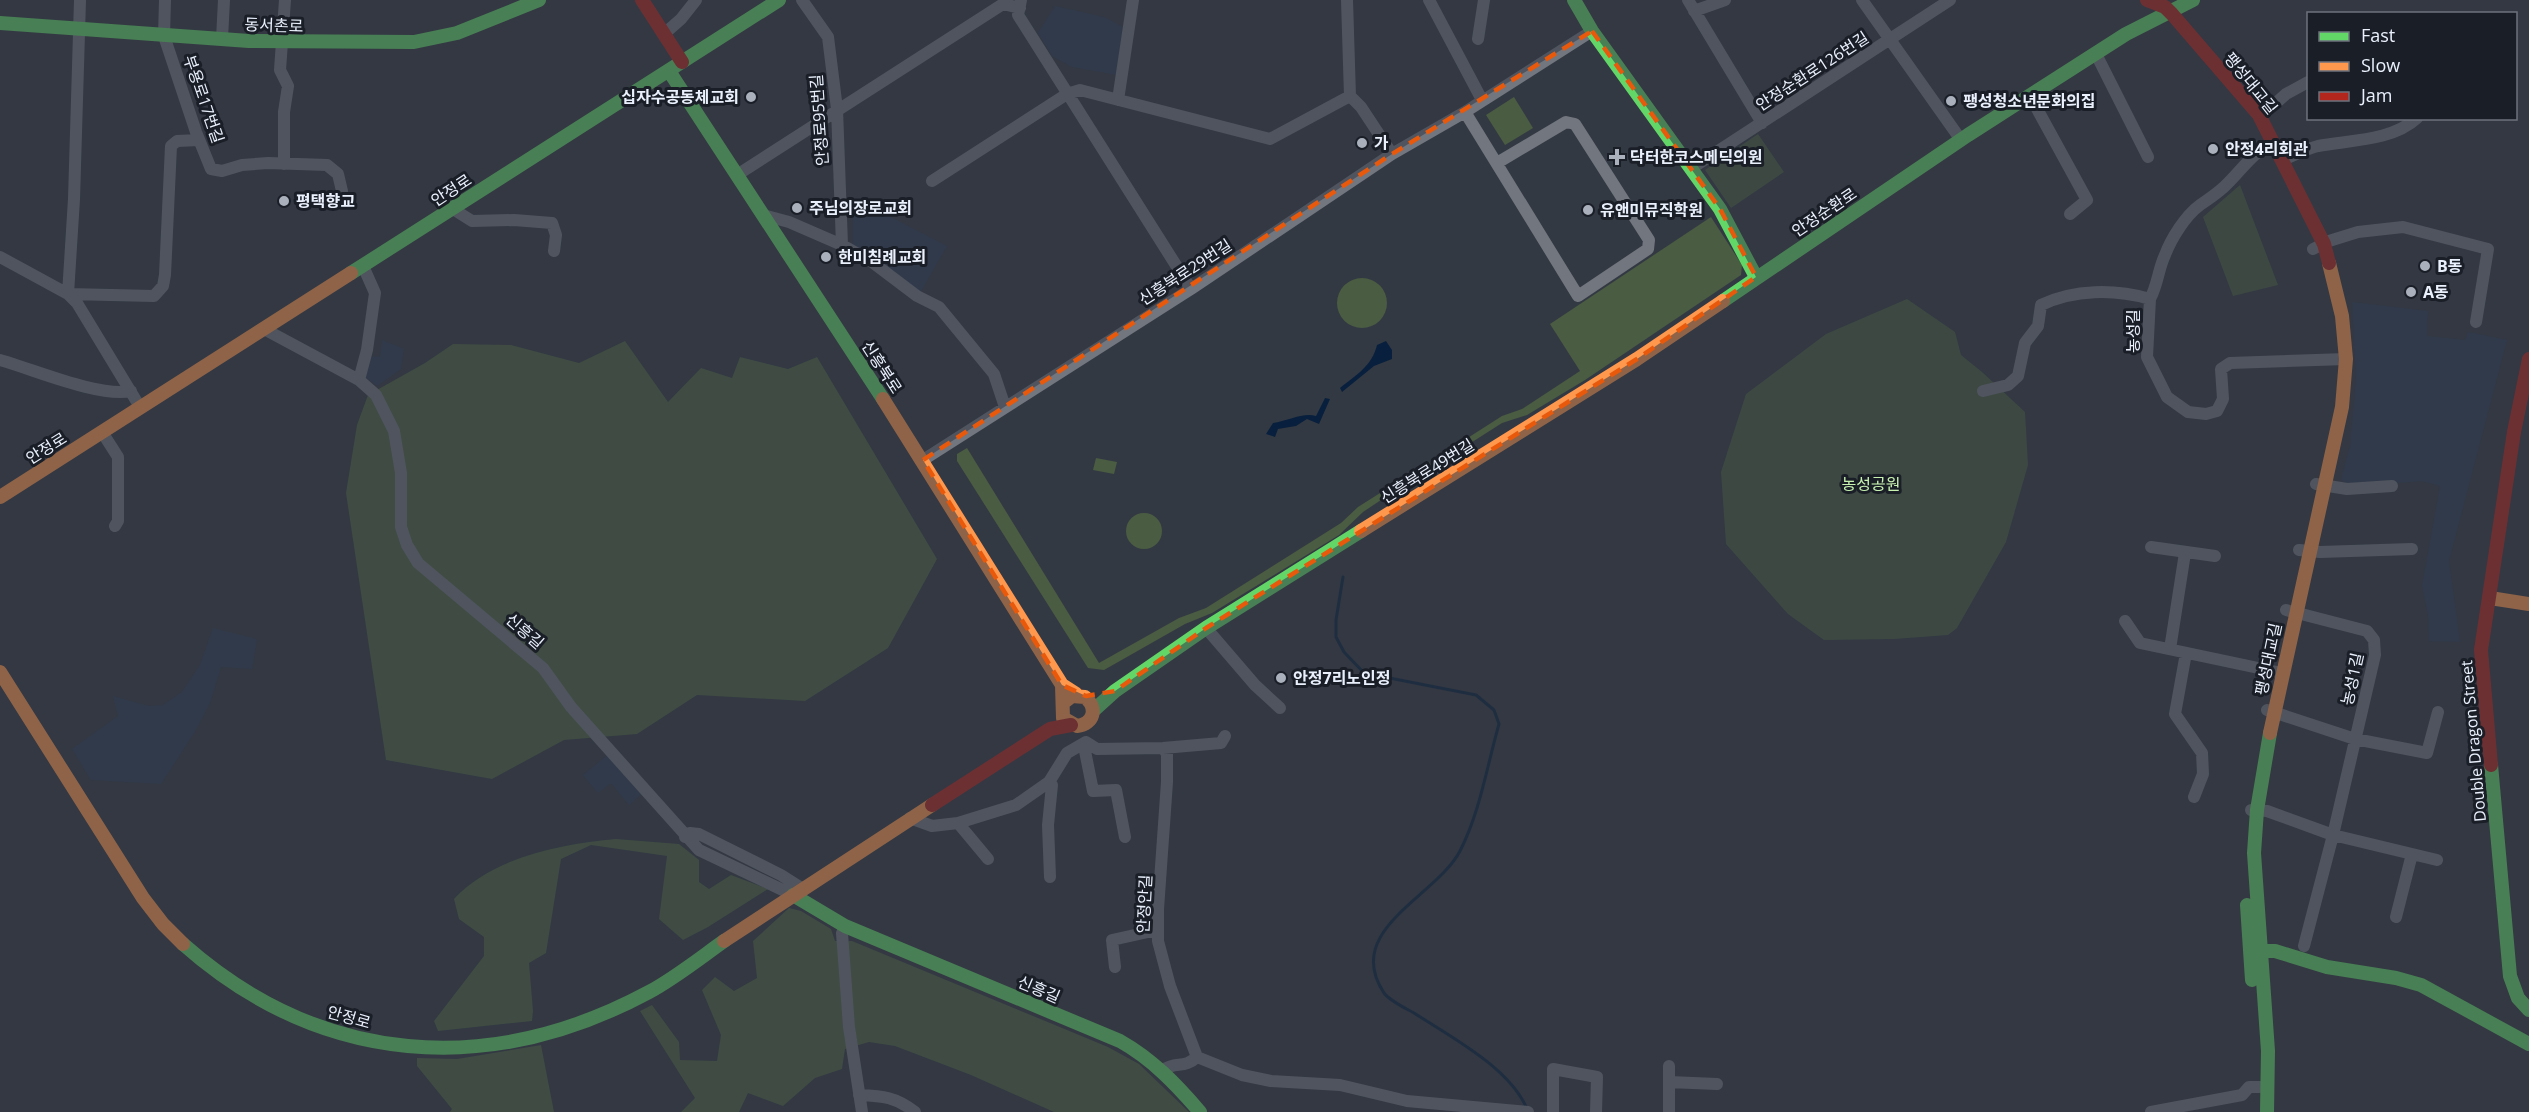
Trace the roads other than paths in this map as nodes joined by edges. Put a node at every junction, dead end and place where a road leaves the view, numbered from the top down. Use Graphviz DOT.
graph roads {
  1 [pos="80,0"];
  2 [pos="165,0"];
  3 [pos="224,0"];
  4 [pos="285,0"];
  5 [pos="539,0"];
  6 [pos="642,0"];
  7 [pos="696,0"];
  8 [pos="779,0"];
  9 [pos="802,0"];
  10 [pos="1133,0"];
  11 [pos="1429,0"];
  12 [pos="1484,0"];
  13 [pos="1574,0"];
  14 [pos="1725,0"];
  15 [pos="1862,0"];
  16 [pos="1950,0"];
  17 [pos="2142,0"];
  18 [pos="2147,0"];
  19 [pos="2193,0"];
  20 [pos="1347,1"];
  21 [pos="1020,4"];
  22 [pos="1691,5"];
  23 [pos="2166,10"];
  24 [pos="0,23"];
  25 [pos="78,29"];
  26 [pos="1592,31"];
  27 [pos="664,34"];
  28 [pos="164,36"];
  29 [pos="222,39"];
  30 [pos="1478,39"];
  31 [pos="1891,40"];
  32 [pos="282,43"];
  33 [pos="2096,54"];
  34 [pos="682,62"];
  35 [pos="669,71"];
  36 [pos="2307,83"];
  37 [pos="1067,94"];
  38 [pos="1350,96"];
  39 [pos="2030,96"];
  40 [pos="1118,100"];
  41 [pos="1482,100"];
  42 [pos="837,109"];
  43 [pos="1465,112"];
  44 [pos="2259,115"];
  45 [pos="2415,120"];
  46 [pos="1762,123"];
  47 [pos="199,140"];
  48 [pos="1960,140"];
  49 [pos="2269,144"];
  50 [pos="1392,154"];
  51 [pos="2148,157"];
  52 [pos="2283,160"];
  53 [pos="1497,163"];
  54 [pos="284,164"];
  55 [pos="1692,168"];
  56 [pos="737,175"];
  57 [pos="932,180"];
  58 [pos="342,191"];
  59 [pos="453,209"];
  60 [pos="2070,214"];
  61 [pos="763,215"];
  62 [pos="842,245"];
  63 [pos="2318,247"];
  64 [pos="554,251"];
  65 [pos="0,257"];
  66 [pos="363,266"];
  67 [pos="1756,278"];
  68 [pos="1191,289"];
  69 [pos="68,294"];
  70 [pos="2150,299"];
  71 [pos="2476,322"];
  72 [pos="264,329"];
  73 [pos="2529,359"];
  74 [pos="0,360"];
  75 [pos="2341,360"];
  76 [pos="359,380"];
  77 [pos="1983,391"];
  78 [pos="131,392"];
  79 [pos="141,407"];
  80 [pos="1005,407"];
  81 [pos="102,432"];
  82 [pos="923,460"];
  83 [pos="2321,485"];
  84 [pos="2392,486"];
  85 [pos="0,496"];
  86 [pos="115,526"];
  87 [pos="2151,547"];
  88 [pos="2412,549"];
  89 [pos="2305,551"];
  90 [pos="2185,553"];
  91 [pos="2215,556"];
  92 [pos="2490,598"];
  93 [pos="2529,604"];
  94 [pos="2291,610"];
  95 [pos="2125,621"];
  96 [pos="1206,628"];
  97 [pos="2170,649"];
  98 [pos="2186,653"];
  99 [pos="0,672"];
  100 [pos="2278,672"];
  101 [pos="1062,685"];
  102 [pos="1115,691"];
  103 [pos="1081,695"];
  104 [pos="1062,708"];
  105 [pos="1280,708"];
  106 [pos="1094,710"];
  107 [pos="2270,711"];
  108 [pos="2438,712"];
  109 [pos="1077,726"];
  110 [pos="1050,729"];
  111 [pos="1225,736"];
  112 [pos="2355,739"];
  113 [pos="1087,743"];
  114 [pos="1163,748"];
  115 [pos="1049,782"];
  116 [pos="2194,797"];
  117 [pos="2253,810"];
  118 [pos="910,818"];
  119 [pos="958,823"];
  120 [pos="2333,835"];
  121 [pos="1125,837"];
  122 [pos="2412,854"];
  123 [pos="988,859"];
  124 [pos="2437,860"];
  125 [pos="1050,877"];
  126 [pos="803,889"];
  127 [pos="2396,917"];
  128 [pos="845,926"];
  129 [pos="1157,930"];
  130 [pos="2304,946"];
  131 [pos="2256,951"];
  132 [pos="1115,967"];
  133 [pos="2529,1010"];
  134 [pos="2529,1044"];
  135 [pos="1197,1057"];
  136 [pos="1669,1066"];
  137 [pos="1163,1070"];
  138 [pos="1669,1082"];
  139 [pos="1717,1084"];
  140 [pos="2263,1087"];
  141 [pos="859,1095"];
  142 [pos="1525,1111"];
  143 [pos="862,1112"];
  144 [pos="915,1112"];
  145 [pos="1200,1112"];
  146 [pos="1553,1112"];
  147 [pos="1596,1112"];
  148 [pos="1668,1112"];
  149 [pos="2151,1112"];
  150 [pos="2256,1112"];
  151 [pos="2267,1112"];
  1 -- 25 [label="street"];
  2 -- 28 [label="street, 부용로17번길"];
  3 -- 29 [label="street"];
  4 -- 32 [label="street"];
  5 -- 32 [label="street, 동서촌로"];
  6 -- 27 [label="street"];
  7 -- 27 [label="street"];
  8 -- 34 [label="street, 안정로"];
  9 -- 42 [label="street, 안정로95번길"];
  10 -- 40 [label="street"];
  11 -- 41 [label="street"];
  12 -- 30 [label="street"];
  13 -- 26 [label="street"];
  14 -- 22 [label="street"];
  15 -- 31 [label="street"];
  16 -- 31 [label="street, 안정순환로126번길"];
  17 -- 23 [label="street"];
  18 -- 23 [label="street"];
  19 -- 23 [label="street, 안정순환로"];
  20 -- 38 [label="street"];
  21 -- 37 [label="street"];
  21 -- 42 [label="street"];
  22 -- 46 [label="street"];
  23 -- 33 [label="street, 안정순환로"];
  23 -- 44 [label="street, 팽성대교길"];
  23 -- 49 [label="street, 팽성대교길"];
  24 -- 25 [label="street, 동서촌로"];
  25 -- 28 [label="street, 동서촌로"];
  25 -- 69 [label="street"];
  26 -- 41 [label="street, 신흥북로29번길"];
  26 -- 55 [label="street"];
  27 -- 34 [label="street"];
  28 -- 29 [label="street, 동서촌로"];
  28 -- 47 [label="street, 부용로17번길"];
  29 -- 32 [label="street, 동서촌로"];
  31 -- 46 [label="street, 안정순환로126번길"];
  31 -- 48 [label="street"];
  32 -- 54 [label="street"];
  33 -- 39 [label="street, 안정순환로"];
  33 -- 51 [label="street"];
  34 -- 35 [label="street, 안정로"];
  35 -- 56 [label="street, 신흥북로"];
  35 -- 59 [label="street, 안정로"];
  36 -- 44 [label="street"];
  37 -- 40 [label="street"];
  37 -- 57 [label="street"];
  37 -- 68 [label="street"];
  38 -- 40 [label="street"];
  38 -- 50 [label="street"];
  39 -- 48 [label="street, 안정순환로"];
  39 -- 60 [label="street"];
  41 -- 43 [label="street, 신흥북로29번길"];
  42 -- 56 [label="street"];
  42 -- 62 [label="street, 안정로95번길"];
  43 -- 50 [label="street, 신흥북로29번길"];
  43 -- 53 [label="street"];
  44 -- 49 [label="street, 팽성대교길"];
  45 -- 52 [label="street"];
  46 -- 55 [label="street, 안정순환로126번길"];
  47 -- 54 [label="street, 부용로17번길"];
  47 -- 69 [label="street"];
  48 -- 67 [label="street, 안정순환로"];
  49 -- 52 [label="street, 팽성대교길"];
  49 -- 63 [label="street"];
  49 -- 70 [label="street"];
  50 -- 68 [label="street, 신흥북로29번길"];
  52 -- 63 [label="street, 팽성대교길"];
  53 -- 53 [label="street"];
  54 -- 58 [label="street, 부용로17번길"];
  55 -- 67 [label="street"];
  56 -- 61 [label="street, 신흥북로"];
  59 -- 64 [label="street"];
  59 -- 66 [label="street, 안정로"];
  61 -- 62 [label="street"];
  61 -- 82 [label="street, 신흥북로"];
  62 -- 80 [label="street"];
  63 -- 71 [label="street"];
  63 -- 75 [label="street, 팽성대교길"];
  65 -- 69 [label="street"];
  66 -- 72 [label="street, 안정로"];
  66 -- 76 [label="street"];
  67 -- 96 [label="street, 신흥북로49번길"];
  68 -- 80 [label="street, 신흥북로29번길"];
  69 -- 78 [label="street"];
  70 -- 75 [label="street, 농성길"];
  70 -- 77 [label="street, 농성길"];
  72 -- 76 [label="street, 신흥길"];
  72 -- 79 [label="street, 안정로"];
  73 -- 92 [label="street, Double Dragon Street"];
  74 -- 78 [label="street"];
  75 -- 83 [label="street, 팽성대교길"];
  76 -- 126 [label="street, 신흥길"];
  78 -- 79 [label="street"];
  79 -- 81 [label="street, 안정로"];
  80 -- 82 [label="street, 신흥북로29번길"];
  81 -- 85 [label="street, 안정로"];
  81 -- 86 [label="street"];
  82 -- 101 [label="street, 신흥북로"];
  83 -- 84 [label="street"];
  83 -- 89 [label="street, 팽성대교길"];
  87 -- 90 [label="street"];
  88 -- 89 [label="street"];
  89 -- 94 [label="street, 팽성대교길"];
  90 -- 91 [label="street"];
  90 -- 97 [label="street"];
  92 -- 93 [label="street"];
  92 -- 133 [label="street, Double Dragon Street"];
  94 -- 100 [label="street, 팽성대교길"];
  94 -- 112 [label="street, 농성1길"];
  95 -- 97 [label="street"];
  96 -- 102 [label="street, 신흥북로49번길"];
  96 -- 105 [label="street"];
  97 -- 98 [label="street"];
  98 -- 100 [label="street"];
  98 -- 116 [label="street"];
  99 -- 126 [label="street, 안정로"];
  100 -- 107 [label="street, 팽성대교길"];
  101 -- 103 [label="street"];
  101 -- 104 [label="street"];
  102 -- 103 [label="street"];
  102 -- 106 [label="street, 신흥북로49번길"];
  103 -- 104 [label="street"];
  103 -- 106 [label="street"];
  104 -- 109 [label="street"];
  104 -- 110 [label="street"];
  106 -- 109 [label="street"];
  107 -- 112 [label="street"];
  107 -- 117 [label="street, 팽성대교길"];
  108 -- 112 [label="street"];
  109 -- 110 [label="street"];
  109 -- 113 [label="street"];
  110 -- 118 [label="street, 안정로"];
  111 -- 114 [label="street"];
  112 -- 120 [label="street, 농성1길"];
  113 -- 114 [label="street"];
  113 -- 115 [label="street"];
  113 -- 121 [label="street"];
  114 -- 129 [label="street, 안정안길"];
  115 -- 119 [label="street"];
  115 -- 125 [label="street"];
  117 -- 120 [label="street"];
  117 -- 131 [label="street, 팽성대교길"];
  118 -- 119 [label="street"];
  118 -- 126 [label="street, 안정로"];
  119 -- 123 [label="street"];
  120 -- 122 [label="street"];
  120 -- 130 [label="street, 농성1길"];
  122 -- 124 [label="street"];
  122 -- 127 [label="street"];
  126 -- 128 [label="street, 신흥길"];
  128 -- 137 [label="street, 신흥길"];
  128 -- 141 [label="street"];
  129 -- 132 [label="street"];
  129 -- 135 [label="street, 안정안길"];
  131 -- 134 [label="street"];
  131 -- 140 [label="street, 팽성대교길"];
  135 -- 137 [label="street"];
  135 -- 142 [label="street"];
  136 -- 138 [label="street"];
  137 -- 145 [label="street, 신흥길"];
  138 -- 139 [label="street"];
  138 -- 148 [label="street"];
  140 -- 149 [label="street"];
  140 -- 150 [label="street"];
  140 -- 151 [label="street, 팽성대교길"];
  141 -- 143 [label="street"];
  141 -- 144 [label="street"];
  146 -- 147 [label="street"];
}
